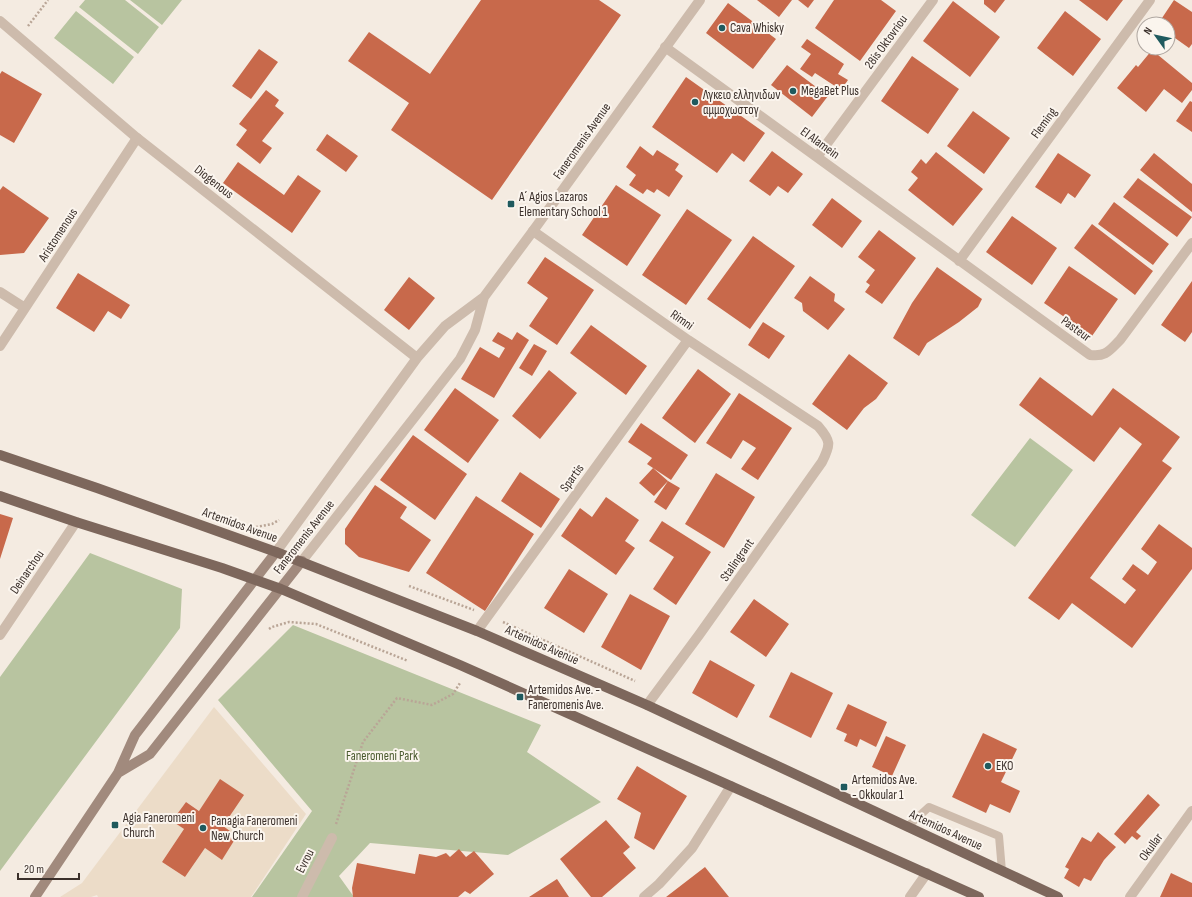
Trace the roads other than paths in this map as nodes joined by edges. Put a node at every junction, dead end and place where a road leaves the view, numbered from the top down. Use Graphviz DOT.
graph roads {
  1 [pos="700,0"];
  2 [pos="933,0"];
  3 [pos="1150,0"];
  4 [pos="0,21"];
  5 [pos="665,47"];
  6 [pos="137,138"];
  7 [pos="817,157"];
  8 [pos="533,232"];
  9 [pos="1192,243"];
  10 [pos="959,261"];
  11 [pos="0,292"];
  12 [pos="484,297"];
  13 [pos="26,308"];
  14 [pos="688,340"];
  15 [pos="0,346"];
  16 [pos="417,358"];
  17 [pos="818,426"];
  18 [pos="0,455"];
  19 [pos="0,496"];
  20 [pos="76,522"];
  21 [pos="276,552"];
  22 [pos="302,562"];
  23 [pos="256,580"];
  24 [pos="281,589"];
  25 [pos="477,631"];
  26 [pos="0,635"];
  27 [pos="647,705"];
  28 [pos="118,773"];
  29 [pos="731,786"];
  30 [pos="1192,811"];
  31 [pos="907,827"];
  32 [pos="332,838"];
  33 [pos="1002,871"];
  34 [pos="927,873"];
  35 [pos="35,897"];
  36 [pos="302,897"];
  37 [pos="644,897"];
  38 [pos="910,897"];
  39 [pos="979,897"];
  40 [pos="1058,897"];
  41 [pos="1130,897"];
  1 -- 5 [label="street, Faneromenis Avenue"];
  2 -- 7 [label="street, 28is Oktovriou"];
  3 -- 10 [label="street, Fleming"];
  4 -- 6 [label="street, Diogenous"];
  5 -- 7 [label="street, El Alamein"];
  5 -- 8 [label="street, Faneromenis Avenue"];
  6 -- 13 [label="street, Aristomenous"];
  6 -- 16 [label="street, Diogenous"];
  7 -- 10 [label="street, El Alamein"];
  8 -- 12 [label="street, Faneromenis Avenue"];
  8 -- 14 [label="street, Rimni"];
  9 -- 10 [label="street, Pasteur"];
  11 -- 13 [label="street"];
  12 -- 16 [label="street, Faneromenis Avenue"];
  12 -- 22 [label="street, Faneromenis Avenue"];
  13 -- 15 [label="street, Aristomenous"];
  14 -- 17 [label="street, Rimni"];
  14 -- 25 [label="street, Spartis"];
  16 -- 21 [label="street, Faneromenis Avenue"];
  17 -- 27 [label="street, Stalingrant"];
  18 -- 21 [label="main road, Artemidos Avenue"];
  19 -- 20 [label="main road"];
  20 -- 23 [label="main road"];
  20 -- 26 [label="street, Deinarchou"];
  21 -- 22 [label="main road, Artemidos Avenue"];
  21 -- 23 [label="main road, Faneromenis Avenue"];
  22 -- 24 [label="main road, Faneromenis Avenue"];
  22 -- 25 [label="main road, Artemidos Avenue"];
  23 -- 24 [label="main road"];
  23 -- 28 [label="main road, Faneromenis Avenue"];
  24 -- 28 [label="main road, Faneromenis Avenue"];
  24 -- 29 [label="main road"];
  25 -- 27 [label="main road, Artemidos Avenue"];
  27 -- 31 [label="main road, Artemidos Avenue"];
  28 -- 35 [label="main road, Faneromenis Avenue"];
  29 -- 34 [label="main road"];
  29 -- 37 [label="street"];
  30 -- 41 [label="street, Okullar"];
  31 -- 33 [label="main road, Artemidos Avenue"];
  31 -- 33 [label="lane"];
  32 -- 36 [label="street, Evrou"];
  33 -- 40 [label="main road, Artemidos Avenue"];
  34 -- 38 [label="street"];
  34 -- 39 [label="main road"];
}
